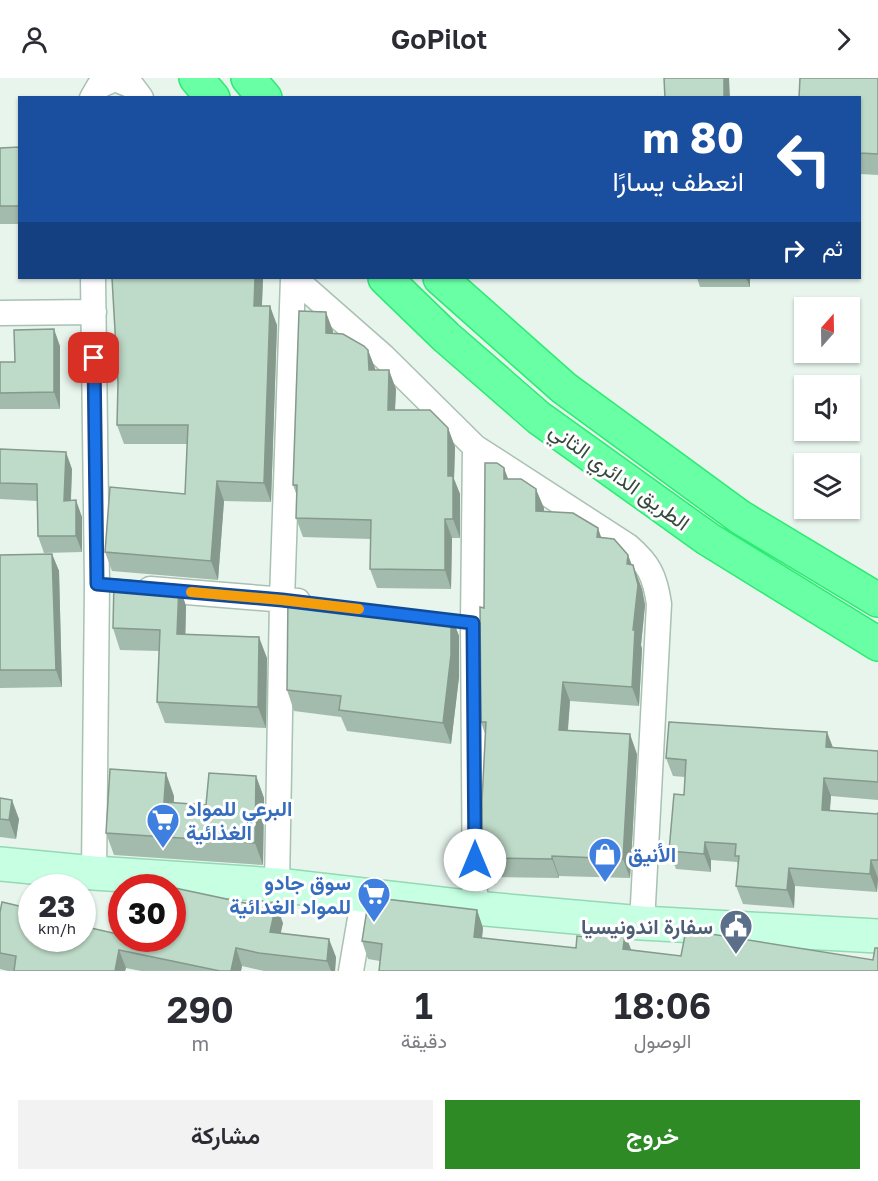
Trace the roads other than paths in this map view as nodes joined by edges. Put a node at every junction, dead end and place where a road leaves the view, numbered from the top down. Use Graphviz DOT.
graph roads {
  1 [pos="80,78"];
  2 [pos="196,78"];
  3 [pos="248,78"];
  4 [pos="132,87"];
  5 [pos="84,96"];
  6 [pos="93,96"];
  7 [pos="211,96"];
  8 [pos="263,96"];
  9 [pos="93,279"];
  10 [pos="294,279"];
  11 [pos="295,279"];
  12 [pos="386,279"];
  13 [pos="441,279"];
  14 [pos="94,312"];
  15 [pos="0,313"];
  16 [pos="475,447"];
  17 [pos="116,586"];
  18 [pos="282,600"];
  19 [pos="878,600"];
  20 [pos="316,604"];
  21 [pos="878,644"];
  22 [pos="0,864"];
  23 [pos="94,873"];
  24 [pos="277,885"];
  25 [pos="364,895"];
  26 [pos="475,908"];
  27 [pos="642,922"];
  28 [pos="878,936"];
  29 [pos="351,971"];
  1 -- 5 [label="street"];
  2 -- 7 [label="highway"];
  3 -- 8 [label="highway"];
  4 -- 6 [label="street"];
  9 -- 14 [label="street"];
  10 -- 18 [label="street"];
  11 -- 16 [label="street"];
  12 -- 21 [label="highway, الطريق الدائري الثاني"];
  13 -- 19 [label="highway, الطريق الدائري الثاني"];
  14 -- 15 [label="street"];
  14 -- 17 [label="street"];
  16 -- 26 [label="street"];
  16 -- 27 [label="street"];
  17 -- 18 [label="street"];
  17 -- 23 [label="street"];
  18 -- 20 [label="street"];
  18 -- 24 [label="street"];
  22 -- 23 [label="street"];
  23 -- 24 [label="street"];
  24 -- 25 [label="street"];
  25 -- 26 [label="street"];
  25 -- 29 [label="street"];
  26 -- 27 [label="street"];
  27 -- 28 [label="street"];
}
